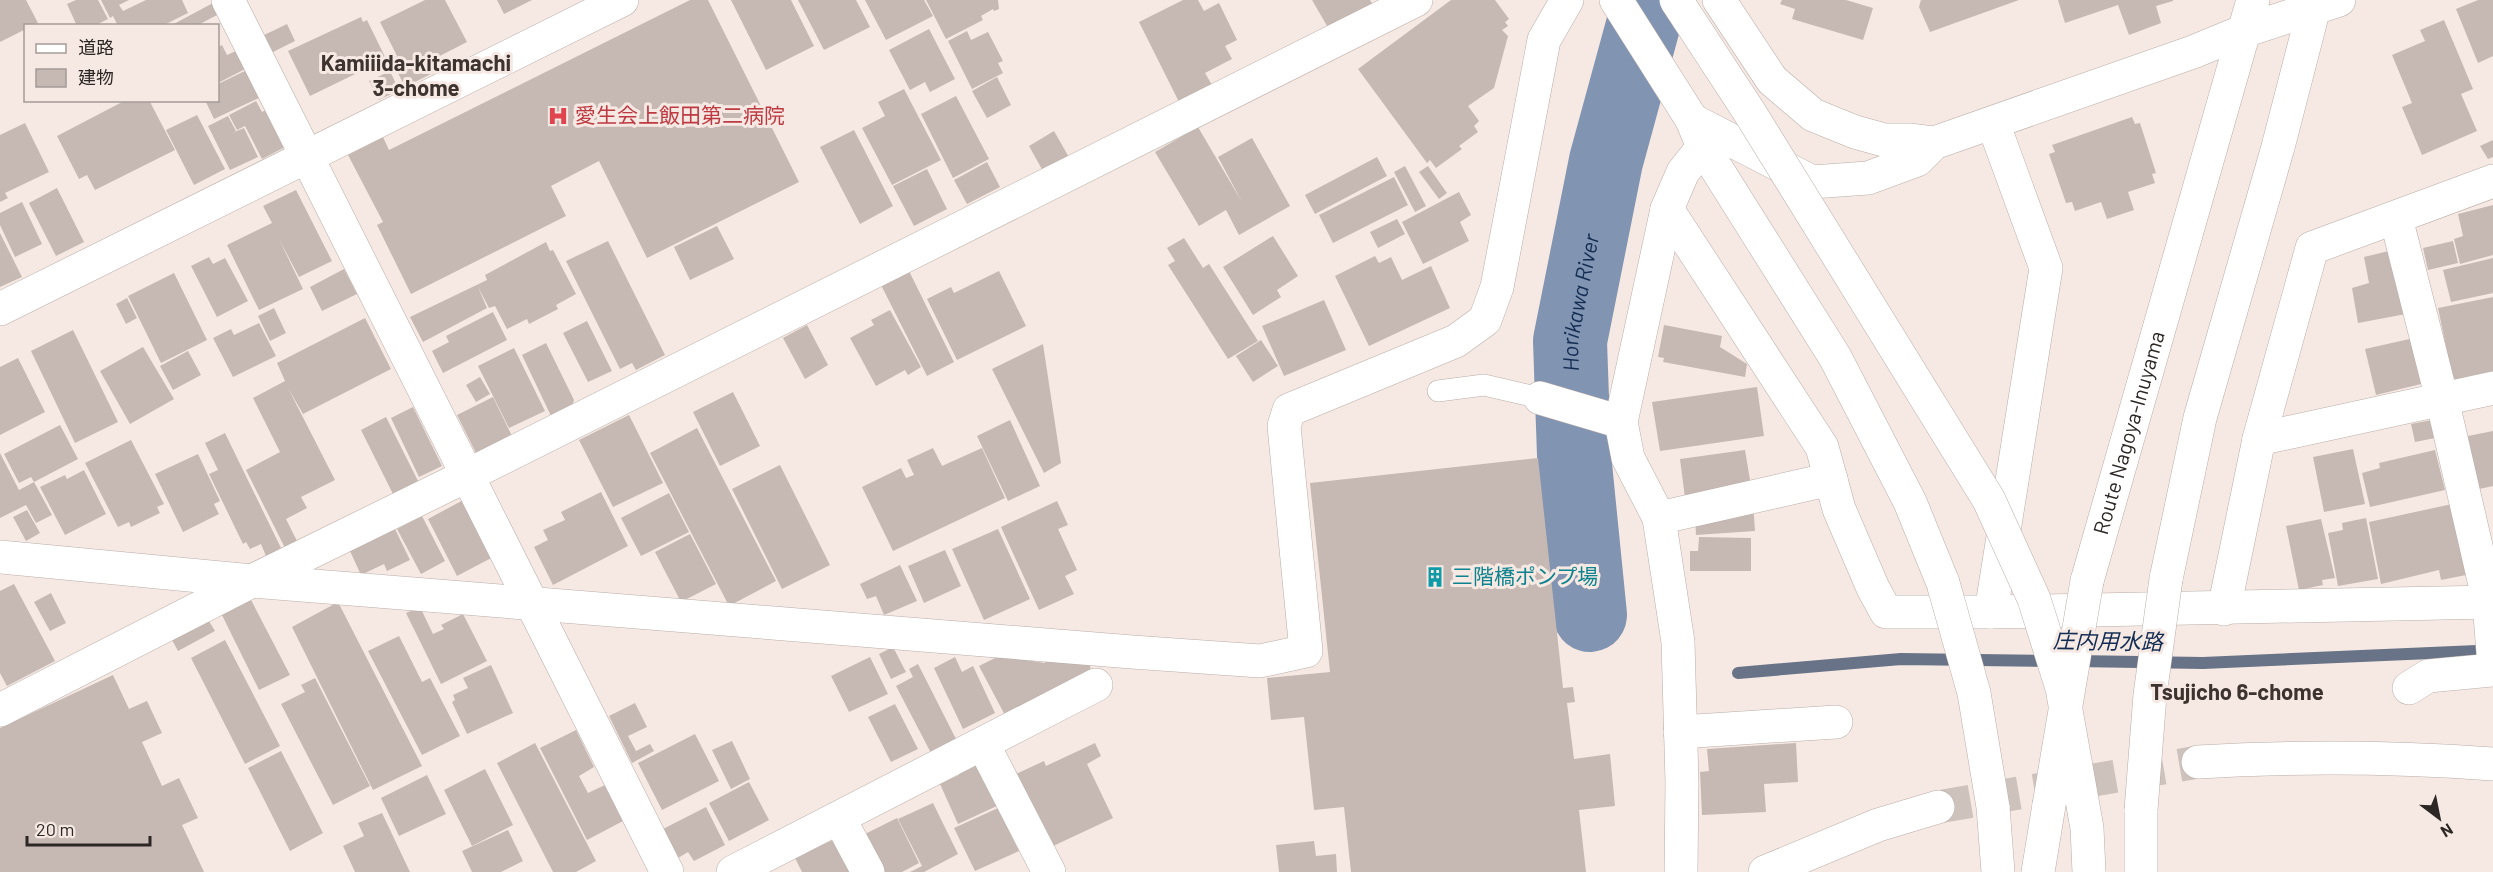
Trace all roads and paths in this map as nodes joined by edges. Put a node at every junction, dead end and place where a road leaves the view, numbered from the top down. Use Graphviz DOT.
graph roads {
  1 [pos="228,0"];
  2 [pos="622,0"];
  3 [pos="1416,0"];
  4 [pos="1567,0"];
  5 [pos="1616,0"];
  6 [pos="1676,0"];
  7 [pos="1719,0"];
  8 [pos="2253,0"];
  9 [pos="2323,3"];
  10 [pos="2244,31"];
  11 [pos="1993,123"];
  12 [pos="1697,133"];
  13 [pos="1934,143"];
  14 [pos="307,156"];
  15 [pos="2493,181"];
  16 [pos="1667,209"];
  17 [pos="2396,218"];
  18 [pos="0,309"];
  19 [pos="2493,388"];
  20 [pos="1438,391"];
  21 [pos="1540,398"];
  22 [pos="2442,399"];
  23 [pos="1610,418"];
  24 [pos="2259,439"];
  25 [pos="466,476"];
  26 [pos="1831,479"];
  27 [pos="1659,518"];
  28 [pos="0,557"];
  29 [pos="252,581"];
  30 [pos="532,603"];
  31 [pos="2224,609"];
  32 [pos="1991,612"];
  33 [pos="2492,621"];
  34 [pos="2493,670"];
  35 [pos="1096,685"];
  36 [pos="2409,688"];
  37 [pos="0,710"];
  38 [pos="1836,722"];
  39 [pos="1680,732"];
  40 [pos="983,744"];
  41 [pos="2198,762"];
  42 [pos="2493,764"];
  43 [pos="1938,807"];
  44 [pos="839,818"];
  45 [pos="667,872"];
  46 [pos="733,872"];
  47 [pos="868,872"];
  48 [pos="1049,872"];
  49 [pos="1681,872"];
  50 [pos="1765,872"];
  51 [pos="1998,872"];
  52 [pos="2038,872"];
  53 [pos="2089,872"];
  54 [pos="2141,872"];
  1 -- 14 [label="street"];
  2 -- 14 [label="street"];
  3 -- 25 [label="street"];
  4 -- 30 [label="street"];
  5 -- 12 [label="street"];
  6 -- 53 [label="street, bridge"];
  7 -- 13 [label="street"];
  8 -- 10 [label="street, Route Nagoya-Inuyama"];
  9 -- 10 [label="street"];
  9 -- 54 [label="street, bridge"];
  10 -- 11 [label="street"];
  10 -- 52 [label="street, Route Nagoya-Inuyama, bridge"];
  11 -- 13 [label="street"];
  11 -- 32 [label="street"];
  12 -- 13 [label="street"];
  12 -- 16 [label="street"];
  12 -- 51 [label="street, bridge"];
  14 -- 18 [label="street"];
  14 -- 25 [label="street"];
  15 -- 17 [label="street"];
  16 -- 23 [label="street"];
  16 -- 26 [label="street"];
  17 -- 22 [label="street"];
  17 -- 24 [label="street"];
  19 -- 22 [label="street"];
  20 -- 21 [label="lane"];
  21 -- 23 [label="street"];
  22 -- 24 [label="street"];
  22 -- 33 [label="street"];
  23 -- 27 [label="street"];
  24 -- 31 [label="street"];
  25 -- 29 [label="street"];
  25 -- 30 [label="street"];
  26 -- 27 [label="street"];
  26 -- 32 [label="street"];
  27 -- 39 [label="street"];
  28 -- 29 [label="street"];
  29 -- 30 [label="street"];
  29 -- 37 [label="street"];
  30 -- 45 [label="street"];
  31 -- 32 [label="street"];
  31 -- 33 [label="street"];
  34 -- 36 [label="street"];
  35 -- 40 [label="street"];
  38 -- 39 [label="street"];
  39 -- 49 [label="street"];
  40 -- 44 [label="street"];
  40 -- 48 [label="street"];
  41 -- 42 [label="street"];
  43 -- 50 [label="street"];
  44 -- 46 [label="street"];
  44 -- 47 [label="street"];
}
